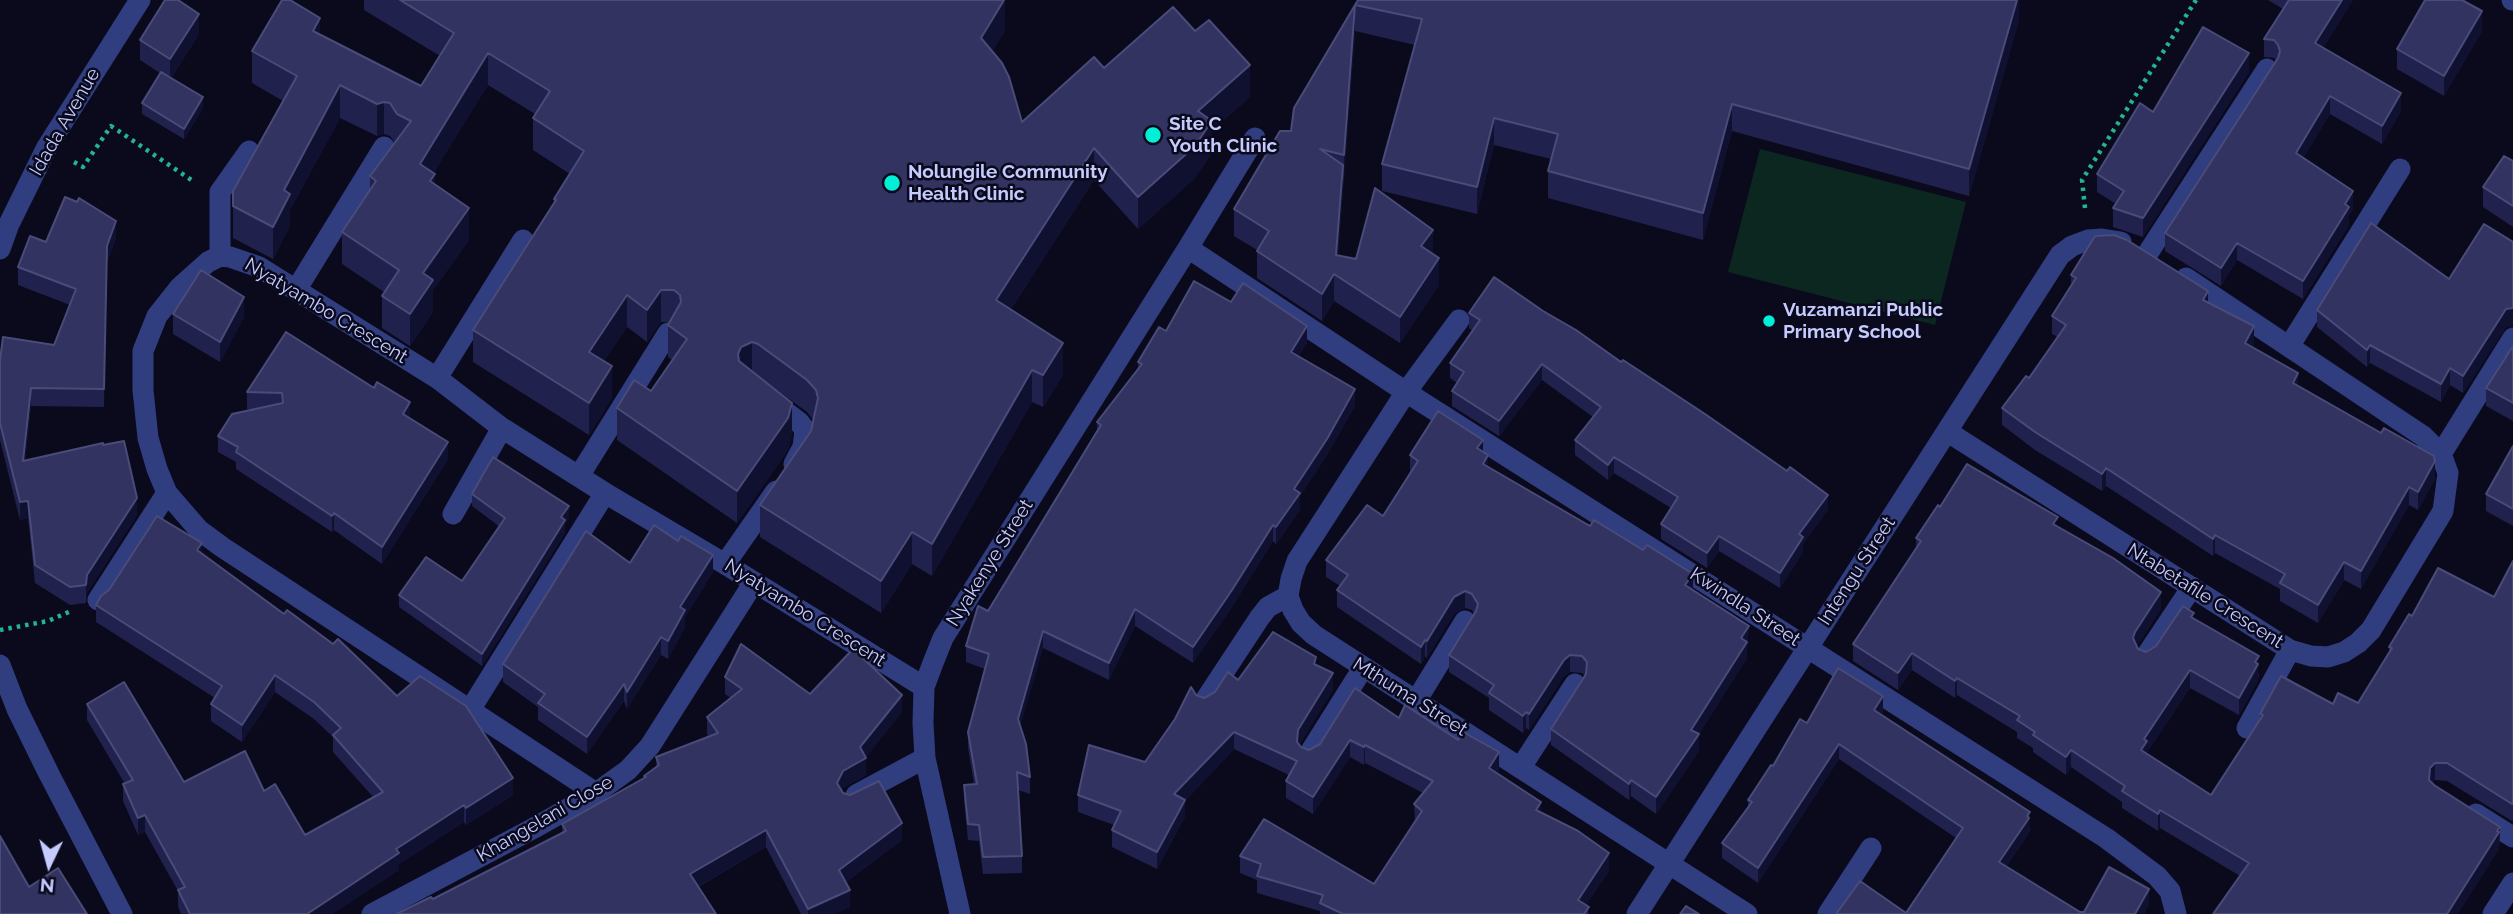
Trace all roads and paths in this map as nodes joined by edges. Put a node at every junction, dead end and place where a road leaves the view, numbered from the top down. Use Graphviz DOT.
graph roads {
  1 [pos="140,0"];
  2 [pos="2196,0"];
  3 [pos="2267,69"];
  4 [pos="1255,138"];
  5 [pos="47,147"];
  6 [pos="384,147"];
  7 [pos="249,151"];
  8 [pos="2400,169"];
  9 [pos="220,192"];
  10 [pos="4,221"];
  11 [pos="523,240"];
  12 [pos="2088,240"];
  13 [pos="1188,248"];
  14 [pos="0,249"];
  15 [pos="2148,253"];
  16 [pos="220,257"];
  17 [pos="296,290"];
  18 [pos="1459,320"];
  19 [pos="668,332"];
  20 [pos="2513,338"];
  21 [pos="2290,345"];
  22 [pos="437,379"];
  23 [pos="751,387"];
  24 [pos="1406,392"];
  25 [pos="502,428"];
  26 [pos="1948,432"];
  27 [pos="2441,454"];
  28 [pos="579,476"];
  29 [pos="605,493"];
  30 [pos="167,494"];
  31 [pos="453,514"];
  32 [pos="726,564"];
  33 [pos="754,582"];
  34 [pos="2192,587"];
  35 [pos="1288,596"];
  36 [pos="98,600"];
  37 [pos="1465,621"];
  38 [pos="0,630"];
  39 [pos="1807,647"];
  40 [pos="2290,650"];
  41 [pos="2146,656"];
  42 [pos="0,665"];
  43 [pos="1363,668"];
  44 [pos="1575,684"];
  45 [pos="924,687"];
  46 [pos="1416,701"];
  47 [pos="1204,702"];
  48 [pos="470,710"];
  49 [pos="2247,728"];
  50 [pos="1309,754"];
  51 [pos="925,758"];
  52 [pos="1521,767"];
  53 [pos="596,793"];
  54 [pos="850,799"];
  55 [pos="2462,805"];
  56 [pos="2513,837"];
  57 [pos="1871,848"];
  58 [pos="1669,864"];
  59 [pos="2513,883"];
  60 [pos="122,914"];
  61 [pos="372,914"];
  62 [pos="960,914"];
  63 [pos="1637,914"];
  64 [pos="1747,914"];
  65 [pos="1828,914"];
  66 [pos="2176,914"];
  67 [pos="2493,914"];
  1 -- 5 [label="street, Idada Avenue"];
  2 -- 12 [label="path"];
  3 -- 15 [label="street"];
  4 -- 13 [label="street, Nyakenye Street"];
  5 -- 9 [label="path"];
  5 -- 10 [label="street, Idada Avenue"];
  6 -- 17 [label="street"];
  7 -- 9 [label="street"];
  8 -- 21 [label="street"];
  9 -- 16 [label="street"];
  10 -- 14 [label="street, Idada Avenue"];
  11 -- 22 [label="street"];
  12 -- 15 [label="street"];
  12 -- 26 [label="street, Intengu Street"];
  13 -- 24 [label="street, Kwindla Street"];
  13 -- 45 [label="street, Nyakenye Street"];
  15 -- 21 [label="street"];
  16 -- 17 [label="street, Nyatyambo Crescent"];
  16 -- 30 [label="street, Nyatyambo Crescent"];
  17 -- 22 [label="street, Nyatyambo Crescent"];
  18 -- 24 [label="street"];
  19 -- 28 [label="street"];
  20 -- 27 [label="street"];
  21 -- 27 [label="street"];
  22 -- 25 [label="street, Nyatyambo Crescent"];
  23 -- 32 [label="street"];
  24 -- 35 [label="street"];
  24 -- 39 [label="street, Kwindla Street"];
  25 -- 28 [label="street, Nyatyambo Crescent"];
  25 -- 31 [label="street"];
  26 -- 34 [label="street, Ntabetafile Crescent"];
  26 -- 39 [label="street, Intengu Street"];
  27 -- 40 [label="street, Ntabetafile Crescent"];
  28 -- 29 [label="street, Nyatyambo Crescent"];
  29 -- 32 [label="street, Nyatyambo Crescent"];
  29 -- 48 [label="street"];
  30 -- 36 [label="street"];
  30 -- 48 [label="street, Nyatyambo Crescent"];
  32 -- 33 [label="street, Nyatyambo Crescent"];
  33 -- 45 [label="street, Nyatyambo Crescent"];
  33 -- 53 [label="street, Khangelani Close"];
  34 -- 40 [label="street, Ntabetafile Crescent"];
  34 -- 41 [label="street"];
  35 -- 43 [label="street, Mthuma Street"];
  35 -- 47 [label="street"];
  36 -- 38 [label="path"];
  37 -- 46 [label="street"];
  39 -- 58 [label="street, Intengu Street"];
  39 -- 66 [label="street, Kwindla Street"];
  40 -- 49 [label="street"];
  42 -- 60 [label="street"];
  43 -- 46 [label="street, Mthuma Street"];
  43 -- 50 [label="street"];
  44 -- 52 [label="street"];
  45 -- 51 [label="street, Nyakenye Street"];
  46 -- 52 [label="street, Mthuma Street"];
  48 -- 53 [label="street, Nyatyambo Crescent"];
  51 -- 54 [label="street"];
  51 -- 62 [label="street, Nyakenye Street"];
  52 -- 58 [label="street, Mthuma Street"];
  53 -- 61 [label="street, Khangelani Close"];
  55 -- 56 [label="street"];
  57 -- 65 [label="street"];
  58 -- 63 [label="street, Intengu Street"];
  58 -- 64 [label="street, Mthuma Street"];
  59 -- 67 [label="street"];
}
